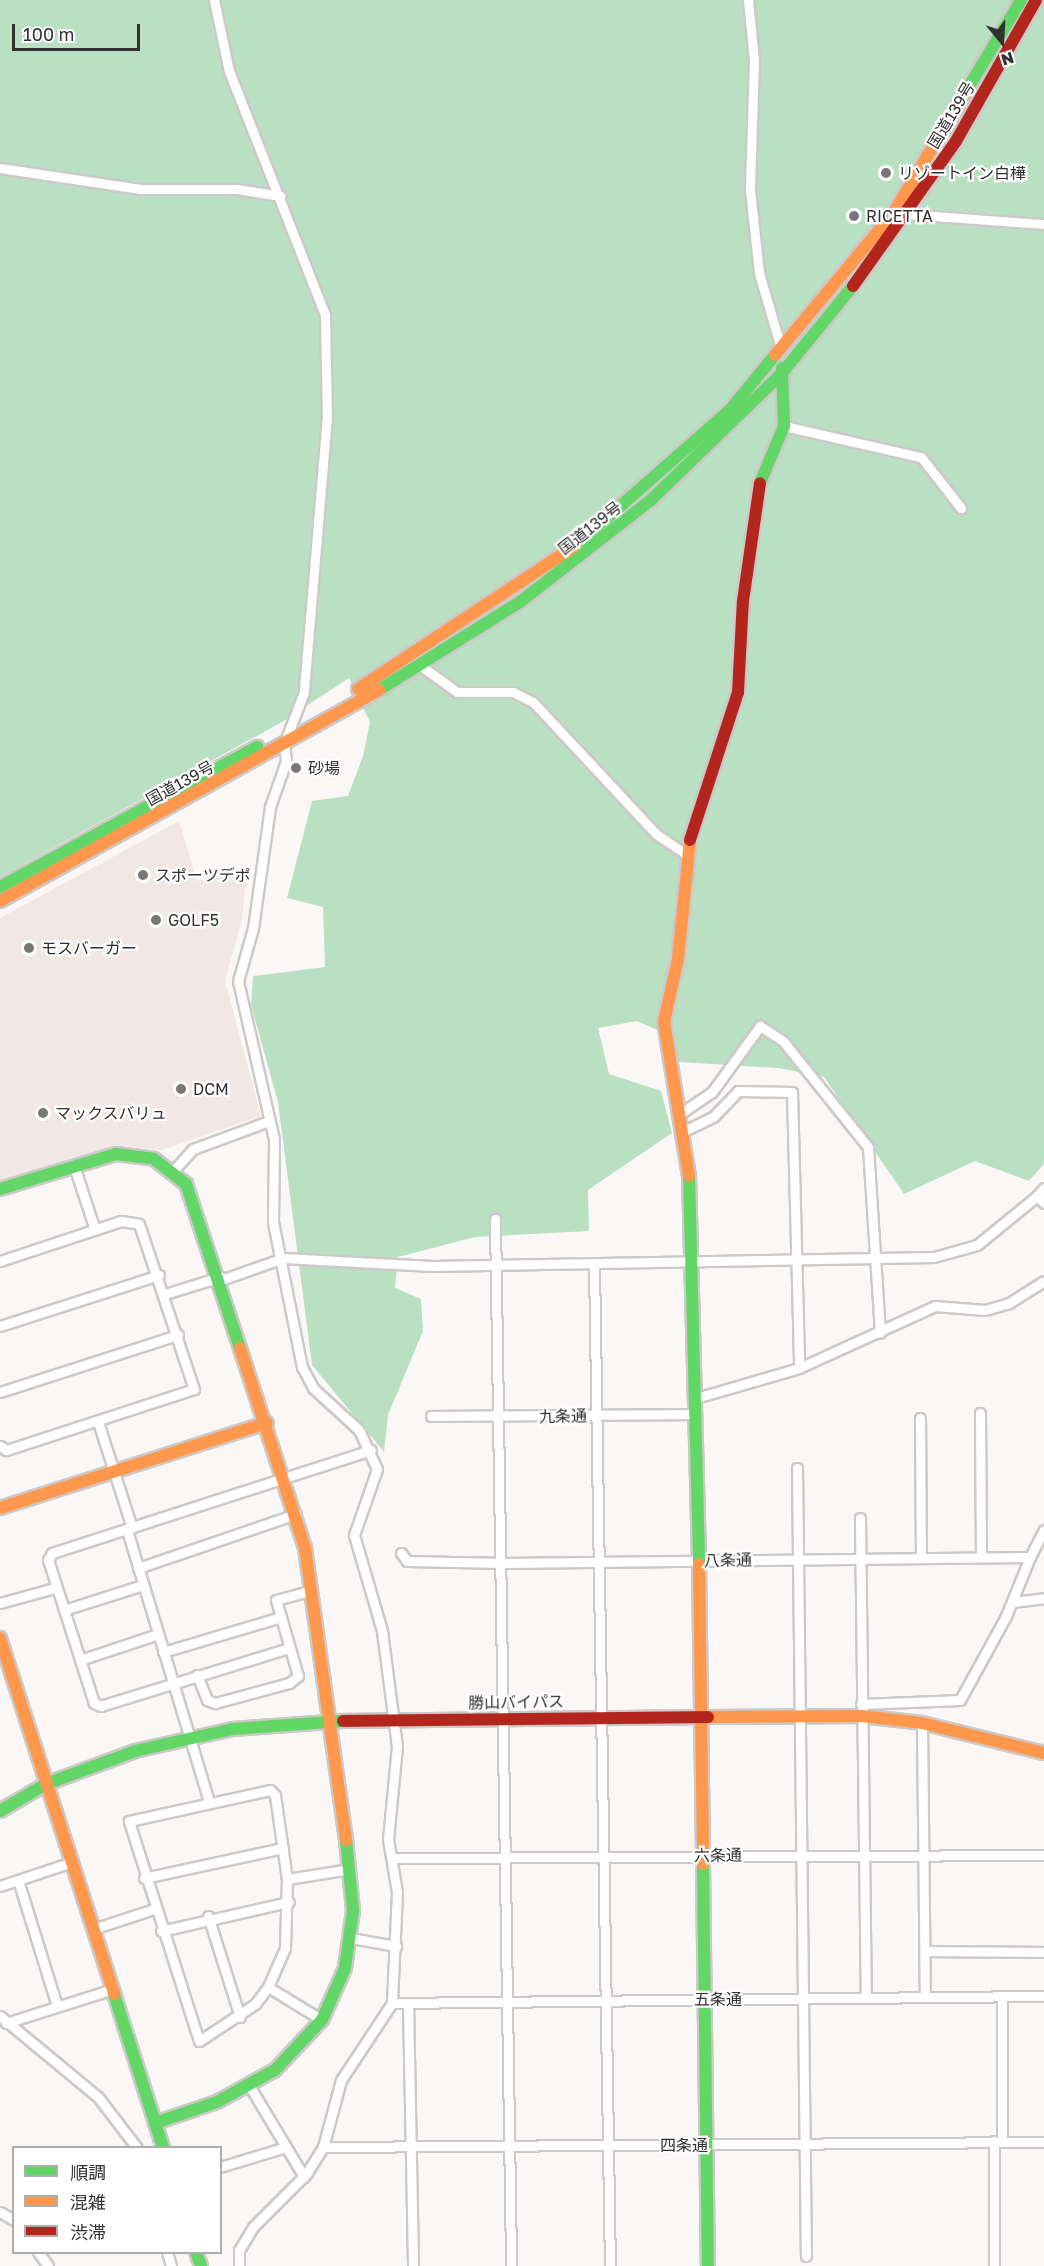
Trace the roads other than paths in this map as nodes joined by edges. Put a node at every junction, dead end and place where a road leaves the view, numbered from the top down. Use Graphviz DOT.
graph roads {
  1 [pos="214,0"];
  2 [pos="748,0"];
  3 [pos="1021,0"];
  4 [pos="1036,0"];
  5 [pos="0,168"];
  6 [pos="280,196"];
  7 [pos="907,214"];
  8 [pos="1044,224"];
  9 [pos="782,353"];
  10 [pos="782,373"];
  11 [pos="784,426"];
  12 [pos="962,508"];
  13 [pos="421,666"];
  14 [pos="294,728"];
  15 [pos="284,744"];
  16 [pos="686,854"];
  17 [pos="0,887"];
  18 [pos="0,901"];
  19 [pos="678,1115"];
  20 [pos="269,1121"];
  21 [pos="682,1132"];
  22 [pos="74,1166"];
  23 [pos="173,1172"];
  24 [pos="1044,1188"];
  25 [pos="0,1189"];
  26 [pos="1040,1199"];
  27 [pos="495,1219"];
  28 [pos="95,1230"];
  29 [pos="283,1258"];
  30 [pos="794,1260"];
  31 [pos="876,1260"];
  32 [pos="0,1261"];
  33 [pos="695,1262"];
  34 [pos="594,1263"];
  35 [pos="495,1265"];
  36 [pos="159,1275"];
  37 [pos="220,1278"];
  38 [pos="1044,1281"];
  39 [pos="165,1294"];
  40 [pos="0,1326"];
  41 [pos="880,1333"];
  42 [pos="178,1335"];
  43 [pos="799,1368"];
  44 [pos="0,1392"];
  45 [pos="696,1398"];
  46 [pos="980,1413"];
  47 [pos="696,1414"];
  48 [pos="431,1416"];
  49 [pos="596,1416"];
  50 [pos="499,1418"];
  51 [pos="920,1418"];
  52 [pos="98,1422"];
  53 [pos="267,1423"];
  54 [pos="0,1446"];
  55 [pos="371,1450"];
  56 [pos="797,1468"];
  57 [pos="114,1472"];
  58 [pos="285,1478"];
  59 [pos="0,1508"];
  60 [pos="296,1514"];
  61 [pos="861,1518"];
  62 [pos="130,1529"];
  63 [pos="1044,1530"];
  64 [pos="401,1553"];
  65 [pos="921,1557"];
  66 [pos="981,1557"];
  67 [pos="1030,1557"];
  68 [pos="862,1558"];
  69 [pos="798,1559"];
  70 [pos="698,1560"];
  71 [pos="503,1563"];
  72 [pos="599,1563"];
  73 [pos="138,1568"];
  74 [pos="143,1585"];
  75 [pos="55,1588"];
  76 [pos="310,1591"];
  77 [pos="1044,1598"];
  78 [pos="1013,1602"];
  79 [pos="0,1603"];
  80 [pos="64,1610"];
  81 [pos="278,1618"];
  82 [pos="158,1634"];
  83 [pos="0,1638"];
  84 [pos="289,1648"];
  85 [pos="163,1652"];
  86 [pos="80,1659"];
  87 [pos="197,1675"];
  88 [pos="170,1683"];
  89 [pos="861,1710"];
  90 [pos="800,1715"];
  91 [pos="700,1716"];
  92 [pos="601,1718"];
  93 [pos="502,1719"];
  94 [pos="393,1720"];
  95 [pos="330,1721"];
  96 [pos="922,1723"];
  97 [pos="188,1737"];
  98 [pos="1044,1753"];
  99 [pos="46,1784"];
  100 [pos="208,1801"];
  101 [pos="0,1811"];
  102 [pos="283,1848"];
  103 [pos="864,1852"];
  104 [pos="924,1853"];
  105 [pos="801,1854"];
  106 [pos="1044,1855"];
  107 [pos="503,1856"];
  108 [pos="603,1856"];
  109 [pos="703,1856"];
  110 [pos="392,1858"];
  111 [pos="72,1862"];
  112 [pos="350,1869"];
  113 [pos="144,1878"];
  114 [pos="287,1879"];
  115 [pos="18,1880"];
  116 [pos="0,1886"];
  117 [pos="289,1902"];
  118 [pos="154,1909"];
  119 [pos="208,1916"];
  120 [pos="93,1929"];
  121 [pos="161,1930"];
  122 [pos="351,1938"];
  123 [pos="396,1946"];
  124 [pos="925,1951"];
  125 [pos="1044,1952"];
  126 [pos="268,1987"];
  127 [pos="112,1989"];
  128 [pos="866,1996"];
  129 [pos="925,1996"];
  130 [pos="1002,1996"];
  131 [pos="1044,1996"];
  132 [pos="804,1998"];
  133 [pos="705,1999"];
  134 [pos="607,2000"];
  135 [pos="503,2001"];
  136 [pos="392,2003"];
  137 [pos="408,2003"];
  138 [pos="57,2006"];
  139 [pos="240,2017"];
  140 [pos="3,2019"];
  141 [pos="322,2020"];
  142 [pos="250,2087"];
  143 [pos="155,2123"];
  144 [pos="998,2141"];
  145 [pos="1044,2142"];
  146 [pos="608,2144"];
  147 [pos="805,2144"];
  148 [pos="508,2145"];
  149 [pos="706,2145"];
  150 [pos="135,2146"];
  151 [pos="162,2146"];
  152 [pos="286,2146"];
  153 [pos="411,2146"];
  154 [pos="323,2147"];
  155 [pos="222,2166"];
  156 [pos="304,2177"];
  157 [pos="39,2254"];
  158 [pos="806,2256"];
  159 [pos="48,2266"];
  160 [pos="238,2266"];
  161 [pos="413,2266"];
  162 [pos="511,2266"];
  163 [pos="610,2266"];
  164 [pos="708,2266"];
  165 [pos="994,2266"];
  1 -- 6 [label="street"];
  2 -- 9 [label="street"];
  3 -- 9 [label="main road, 国道139号"];
  4 -- 7 [label="main road, 国道139号"];
  5 -- 6 [label="street"];
  6 -- 14 [label="street"];
  7 -- 8 [label="street"];
  7 -- 10 [label="main road, 国道139号"];
  9 -- 10 [label="main road"];
  9 -- 14 [label="main road, 国道139号"];
  10 -- 11 [label="main road"];
  10 -- 13 [label="main road, 国道139号"];
  11 -- 12 [label="street"];
  11 -- 16 [label="main road"];
  13 -- 15 [label="main road, 国道139号"];
  13 -- 16 [label="street"];
  14 -- 15 [label="street"];
  14 -- 17 [label="main road, 国道139号"];
  15 -- 18 [label="main road, 国道139号"];
  15 -- 20 [label="street"];
  16 -- 19 [label="main road"];
  19 -- 21 [label="main road"];
  19 -- 31 [label="street"];
  20 -- 23 [label="street"];
  20 -- 29 [label="street"];
  21 -- 30 [label="street"];
  21 -- 33 [label="main road"];
  22 -- 23 [label="main road"];
  22 -- 25 [label="main road"];
  22 -- 28 [label="street"];
  23 -- 37 [label="main road"];
  24 -- 26 [label="street"];
  26 -- 31 [label="street"];
  27 -- 35 [label="street"];
  28 -- 32 [label="street"];
  28 -- 36 [label="street"];
  29 -- 35 [label="street"];
  29 -- 37 [label="street"];
  29 -- 55 [label="street"];
  30 -- 31 [label="street"];
  30 -- 33 [label="street"];
  30 -- 43 [label="street"];
  31 -- 41 [label="street"];
  33 -- 34 [label="street"];
  33 -- 45 [label="main road"];
  34 -- 35 [label="street"];
  34 -- 49 [label="street"];
  35 -- 50 [label="street"];
  36 -- 39 [label="street"];
  36 -- 40 [label="street"];
  37 -- 39 [label="street"];
  37 -- 53 [label="main road"];
  38 -- 41 [label="street"];
  39 -- 42 [label="street"];
  41 -- 43 [label="street"];
  42 -- 44 [label="street"];
  42 -- 52 [label="street"];
  43 -- 45 [label="street"];
  45 -- 47 [label="main road"];
  46 -- 66 [label="street"];
  47 -- 49 [label="street, 九条通"];
  47 -- 70 [label="main road"];
  48 -- 50 [label="street, 九条通"];
  49 -- 50 [label="street, 九条通"];
  49 -- 72 [label="street"];
  50 -- 71 [label="street"];
  51 -- 65 [label="street"];
  52 -- 54 [label="street"];
  52 -- 57 [label="street"];
  53 -- 57 [label="main road"];
  53 -- 58 [label="main road"];
  55 -- 58 [label="street"];
  55 -- 94 [label="street"];
  56 -- 69 [label="street"];
  57 -- 59 [label="main road"];
  57 -- 62 [label="street"];
  58 -- 60 [label="main road"];
  58 -- 62 [label="street"];
  60 -- 73 [label="street"];
  60 -- 76 [label="main road"];
  61 -- 68 [label="street"];
  62 -- 73 [label="street"];
  62 -- 75 [label="street"];
  63 -- 67 [label="street"];
  64 -- 71 [label="street, 八条通"];
  65 -- 66 [label="street, 八条通"];
  65 -- 68 [label="street, 八条通"];
  66 -- 67 [label="street, 八条通"];
  67 -- 78 [label="street"];
  68 -- 69 [label="street, 八条通"];
  68 -- 89 [label="street"];
  69 -- 70 [label="street, 八条通"];
  69 -- 90 [label="street"];
  70 -- 72 [label="street, 八条通"];
  70 -- 91 [label="main road"];
  71 -- 72 [label="street, 八条通"];
  71 -- 93 [label="street"];
  72 -- 92 [label="street"];
  73 -- 74 [label="street"];
  74 -- 80 [label="street"];
  74 -- 82 [label="street"];
  75 -- 79 [label="street"];
  75 -- 80 [label="street"];
  76 -- 81 [label="street"];
  76 -- 95 [label="main road"];
  77 -- 78 [label="street"];
  78 -- 89 [label="street"];
  80 -- 86 [label="street"];
  81 -- 84 [label="street"];
  81 -- 85 [label="street"];
  82 -- 85 [label="street"];
  82 -- 86 [label="street"];
  83 -- 99 [label="main road"];
  84 -- 87 [label="street"];
  84 -- 87 [label="street"];
  85 -- 88 [label="street"];
  86 -- 88 [label="street"];
  87 -- 88 [label="street"];
  88 -- 97 [label="street"];
  89 -- 90 [label="main road, 勝山バイパス"];
  89 -- 96 [label="main road, 勝山バイパス"];
  89 -- 103 [label="street"];
  90 -- 91 [label="main road, 勝山バイパス"];
  90 -- 105 [label="street"];
  91 -- 92 [label="main road, 勝山バイパス"];
  91 -- 109 [label="main road"];
  92 -- 93 [label="main road, 勝山バイパス"];
  92 -- 108 [label="street"];
  93 -- 94 [label="main road, 勝山バイパス"];
  93 -- 107 [label="street"];
  94 -- 95 [label="main road, 勝山バイパス"];
  94 -- 110 [label="street"];
  95 -- 97 [label="main road, 勝山バイパス"];
  95 -- 112 [label="main road"];
  96 -- 98 [label="main road, 勝山バイパス"];
  96 -- 104 [label="street"];
  97 -- 99 [label="main road, 勝山バイパス"];
  97 -- 100 [label="street"];
  99 -- 101 [label="main road, 勝山バイパス"];
  99 -- 111 [label="main road"];
  100 -- 102 [label="street"];
  100 -- 113 [label="street"];
  102 -- 113 [label="street"];
  102 -- 114 [label="street"];
  103 -- 104 [label="street, 六条通"];
  103 -- 105 [label="street, 六条通"];
  103 -- 128 [label="street"];
  104 -- 106 [label="street, 六条通"];
  104 -- 124 [label="street"];
  105 -- 109 [label="street, 六条通"];
  105 -- 132 [label="street"];
  107 -- 108 [label="street, 六条通"];
  107 -- 110 [label="street, 六条通"];
  107 -- 135 [label="street"];
  108 -- 109 [label="street, 六条通"];
  108 -- 134 [label="street"];
  109 -- 133 [label="main road"];
  110 -- 123 [label="street"];
  111 -- 115 [label="street"];
  111 -- 120 [label="main road"];
  112 -- 114 [label="street"];
  112 -- 122 [label="main road"];
  113 -- 118 [label="street"];
  114 -- 117 [label="street"];
  115 -- 116 [label="street"];
  115 -- 138 [label="street"];
  117 -- 119 [label="street"];
  117 -- 126 [label="street"];
  118 -- 120 [label="street"];
  118 -- 121 [label="street"];
  119 -- 121 [label="street"];
  119 -- 139 [label="street"];
  120 -- 127 [label="main road"];
  121 -- 139 [label="street"];
  122 -- 123 [label="street"];
  122 -- 141 [label="main road"];
  123 -- 136 [label="street"];
  124 -- 125 [label="street"];
  124 -- 129 [label="street"];
  126 -- 139 [label="street"];
  126 -- 141 [label="street"];
  127 -- 138 [label="street"];
  127 -- 143 [label="main road"];
  128 -- 129 [label="street, 五条通"];
  128 -- 132 [label="street, 五条通"];
  129 -- 130 [label="street, 五条通"];
  130 -- 131 [label="street, 五条通"];
  130 -- 144 [label="street"];
  132 -- 133 [label="street, 五条通"];
  132 -- 147 [label="street"];
  133 -- 134 [label="street, 五条通"];
  133 -- 149 [label="main road"];
  134 -- 135 [label="street, 五条通"];
  134 -- 146 [label="street"];
  135 -- 137 [label="street, 五条通"];
  135 -- 148 [label="street"];
  136 -- 137 [label="street, 五条通"];
  136 -- 154 [label="street"];
  137 -- 153 [label="street"];
  138 -- 140 [label="street"];
  140 -- 150 [label="street"];
  141 -- 142 [label="main road"];
  142 -- 143 [label="main road"];
  142 -- 152 [label="street"];
  143 -- 151 [label="main road"];
  144 -- 145 [label="street, 四条通"];
  144 -- 147 [label="street, 四条通"];
  144 -- 165 [label="street"];
  146 -- 148 [label="street, 四条通"];
  146 -- 149 [label="street, 四条通"];
  146 -- 163 [label="street"];
  147 -- 149 [label="street, 四条通"];
  147 -- 158 [label="street"];
  148 -- 153 [label="street, 四条通"];
  148 -- 162 [label="street"];
  149 -- 164 [label="main road"];
  152 -- 155 [label="street"];
  152 -- 156 [label="street"];
  153 -- 154 [label="street, 四条通"];
  153 -- 161 [label="street"];
  154 -- 156 [label="street"];
  156 -- 160 [label="street"];
  157 -- 159 [label="street"];
}
